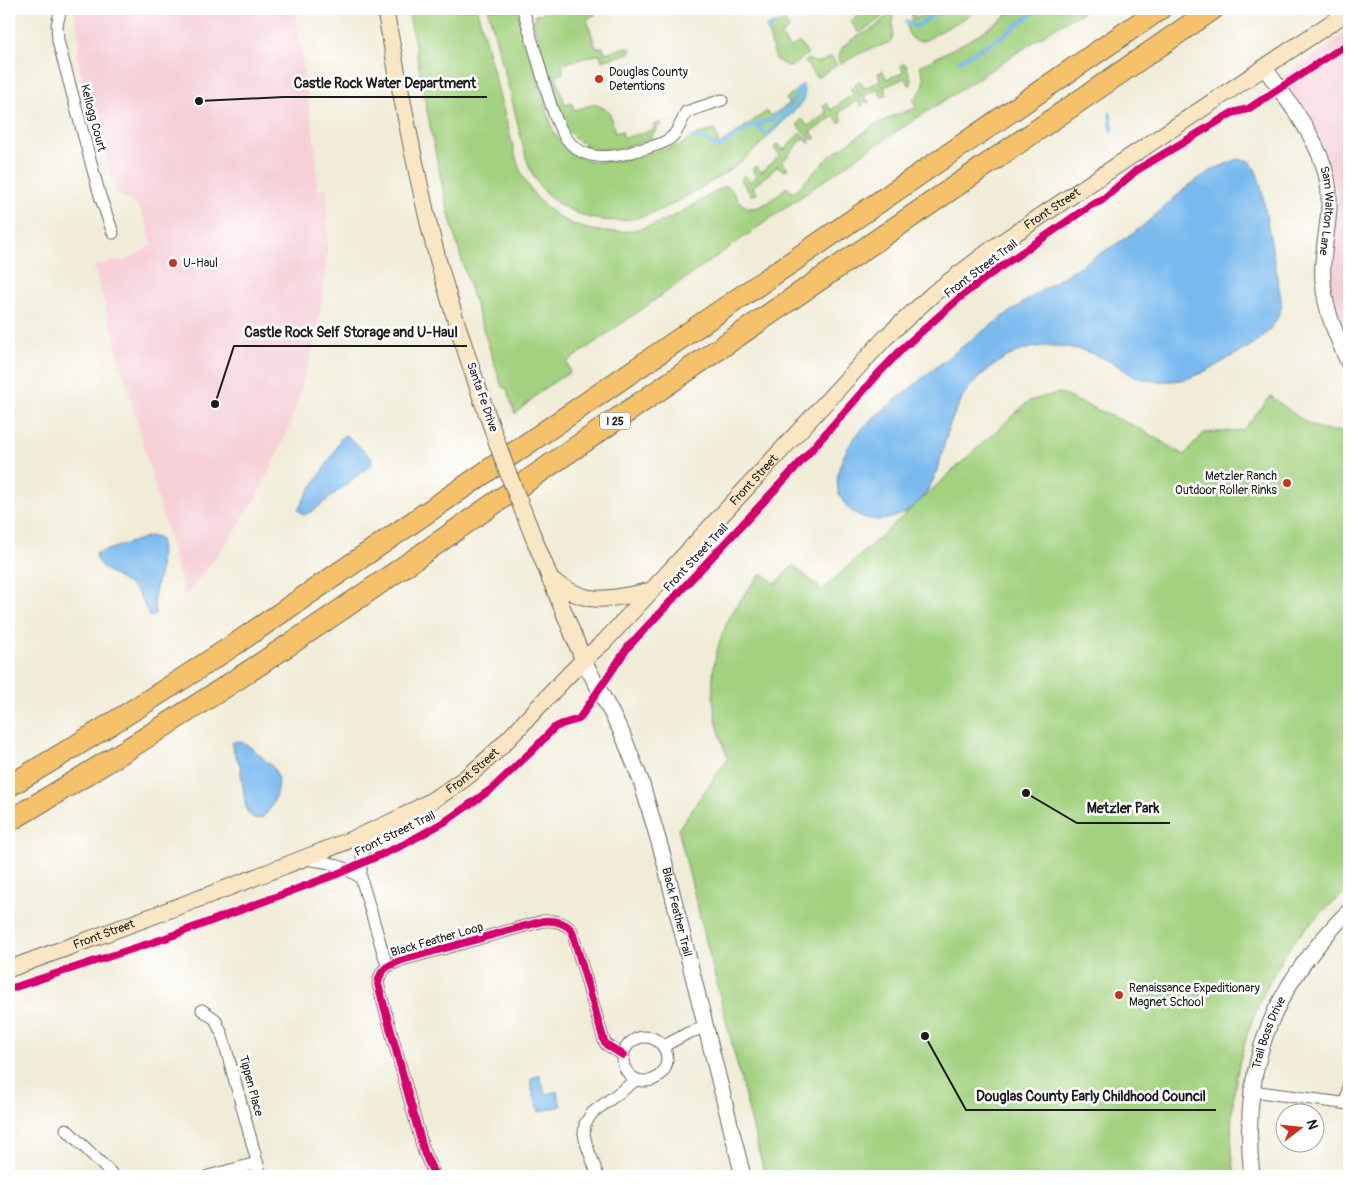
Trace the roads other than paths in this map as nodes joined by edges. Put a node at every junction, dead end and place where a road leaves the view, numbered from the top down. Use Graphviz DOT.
graph roads {
  1 [pos="61,9"];
  2 [pos="385,9"];
  3 [pos="523,9"];
  4 [pos="1160,9"];
  5 [pos="1213,9"];
  6 [pos="1349,11"];
  7 [pos="1266,68"];
  8 [pos="722,100"];
  9 [pos="113,233"];
  10 [pos="1349,364"];
  11 [pos="550,580"];
  12 [pos="652,591"];
  13 [pos="583,659"];
  14 [pos="9,786"];
  15 [pos="9,821"];
  16 [pos="373,829"];
  17 [pos="302,859"];
  18 [pos="361,878"];
  19 [pos="1349,911"];
  20 [pos="387,966"];
  21 [pos="9,969"];
  22 [pos="202,1010"];
  23 [pos="706,1028"];
  24 [pos="664,1046"];
  25 [pos="623,1055"];
  26 [pos="636,1080"];
  27 [pos="1349,1082"];
  28 [pos="1252,1091"];
  29 [pos="1348,1104"];
  30 [pos="66,1130"];
  31 [pos="257,1163"];
  32 [pos="114,1176"];
  33 [pos="208,1176"];
  34 [pos="260,1176"];
  35 [pos="435,1176"];
  36 [pos="598,1176"];
  37 [pos="743,1176"];
  38 [pos="1252,1176"];
  1 -- 9 [label="street, Kellogg Court"];
  2 -- 11 [label="main road, Santa Fe Drive, bridge"];
  3 -- 8 [label="street"];
  4 -- 14 [label="highway, I 25"];
  5 -- 15 [label="highway, I 25"];
  6 -- 7 [label="main road, Front Street"];
  7 -- 10 [label="street, Sam Walton Lane"];
  7 -- 12 [label="main road, Front Street"];
  11 -- 12 [label="main road"];
  11 -- 13 [label="main road, Santa Fe Drive"];
  12 -- 13 [label="main road, Front Street"];
  13 -- 16 [label="main road, Front Street"];
  13 -- 23 [label="street, Black Feather Trail"];
  16 -- 17 [label="main road, Front Street"];
  16 -- 18 [label="street"];
  17 -- 18 [label="street"];
  17 -- 21 [label="main road, Front Street"];
  18 -- 20 [label="street"];
  19 -- 28 [label="street, Trail Boss Drive"];
  20 -- 25 [label="street, Black Feather Loop"];
  20 -- 35 [label="street, Black Feather Loop"];
  22 -- 31 [label="street, Tippen Place"];
  23 -- 24 [label="street"];
  23 -- 37 [label="street, Black Feather Trail"];
  24 -- 25 [label="street"];
  24 -- 26 [label="street"];
  25 -- 26 [label="street, Black Feather Loop"];
  26 -- 36 [label="street"];
  27 -- 29 [label="street"];
  28 -- 29 [label="street"];
  28 -- 38 [label="street, Trail Boss Drive"];
  30 -- 32 [label="street"];
  31 -- 33 [label="street"];
  31 -- 34 [label="street, Tippen Place"];
}
